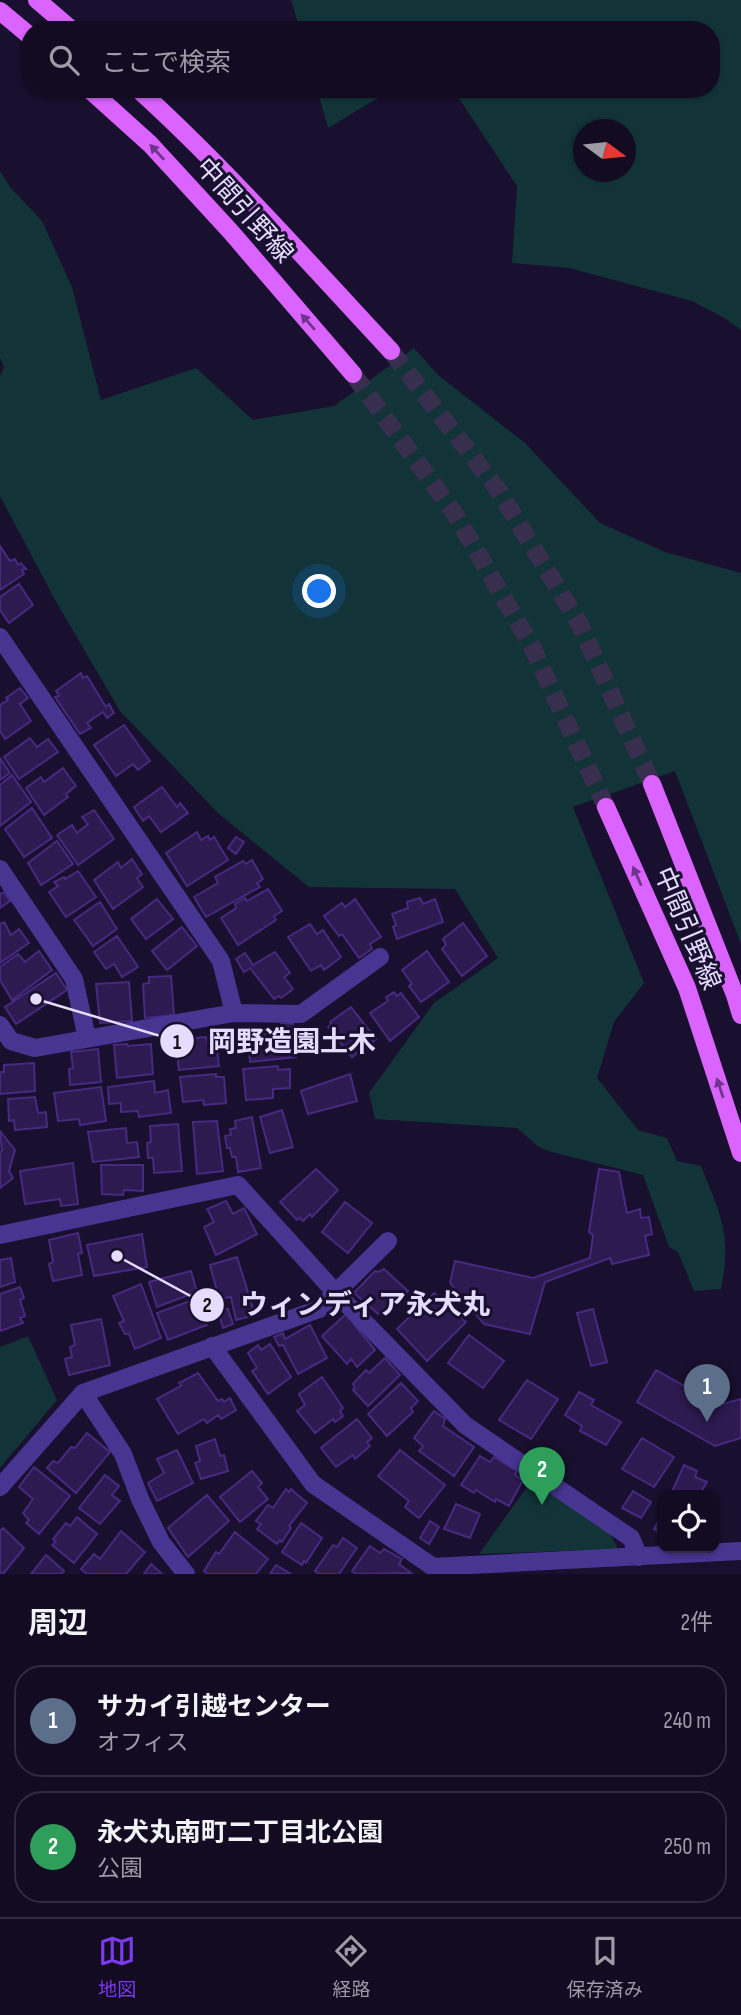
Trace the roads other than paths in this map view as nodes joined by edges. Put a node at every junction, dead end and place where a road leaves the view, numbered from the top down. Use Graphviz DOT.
graph roads {
  1 [pos="37,0"];
  2 [pos="0,10"];
  3 [pos="62,21"];
  4 [pos="21,28"];
  5 [pos="99,98"];
  6 [pos="148,98"];
  7 [pos="391,351"];
  8 [pos="353,374"];
  9 [pos="0,637"];
  10 [pos="652,784"];
  11 [pos="606,807"];
  12 [pos="0,869"];
  13 [pos="380,957"];
  14 [pos="234,1013"];
  15 [pos="741,1015"];
  16 [pos="0,1025"];
  17 [pos="87,1038"];
  18 [pos="5,1044"];
  19 [pos="741,1153"];
  20 [pos="0,1235"];
  21 [pos="388,1241"];
  22 [pos="335,1292"];
  23 [pos="212,1346"];
  24 [pos="83,1393"];
  25 [pos="0,1487"];
  26 [pos="741,1551"];
  27 [pos="639,1557"];
  28 [pos="430,1570"];
  29 [pos="186,1574"];
  1 -- 3 [label="main road"];
  2 -- 4 [label="main road"];
  8 -- 5 [label="main road, 中間引野線, one-way"];
  6 -- 7 [label="main road, 中間引野線"];
  9 -- 14 [label="street"];
  10 -- 15 [label="main road, 中間引野線"];
  19 -- 11 [label="main road, 中間引野線, one-way"];
  12 -- 17 [label="street"];
  13 -- 14 [label="street"];
  14 -- 17 [label="street"];
  16 -- 18 [label="street"];
  17 -- 18 [label="street"];
  20 -- 22 [label="street"];
  21 -- 22 [label="street"];
  22 -- 23 [label="street"];
  22 -- 27 [label="street"];
  23 -- 24 [label="street"];
  23 -- 28 [label="street"];
  24 -- 25 [label="street"];
  24 -- 29 [label="street"];
  26 -- 27 [label="street"];
  27 -- 28 [label="street"];
}
